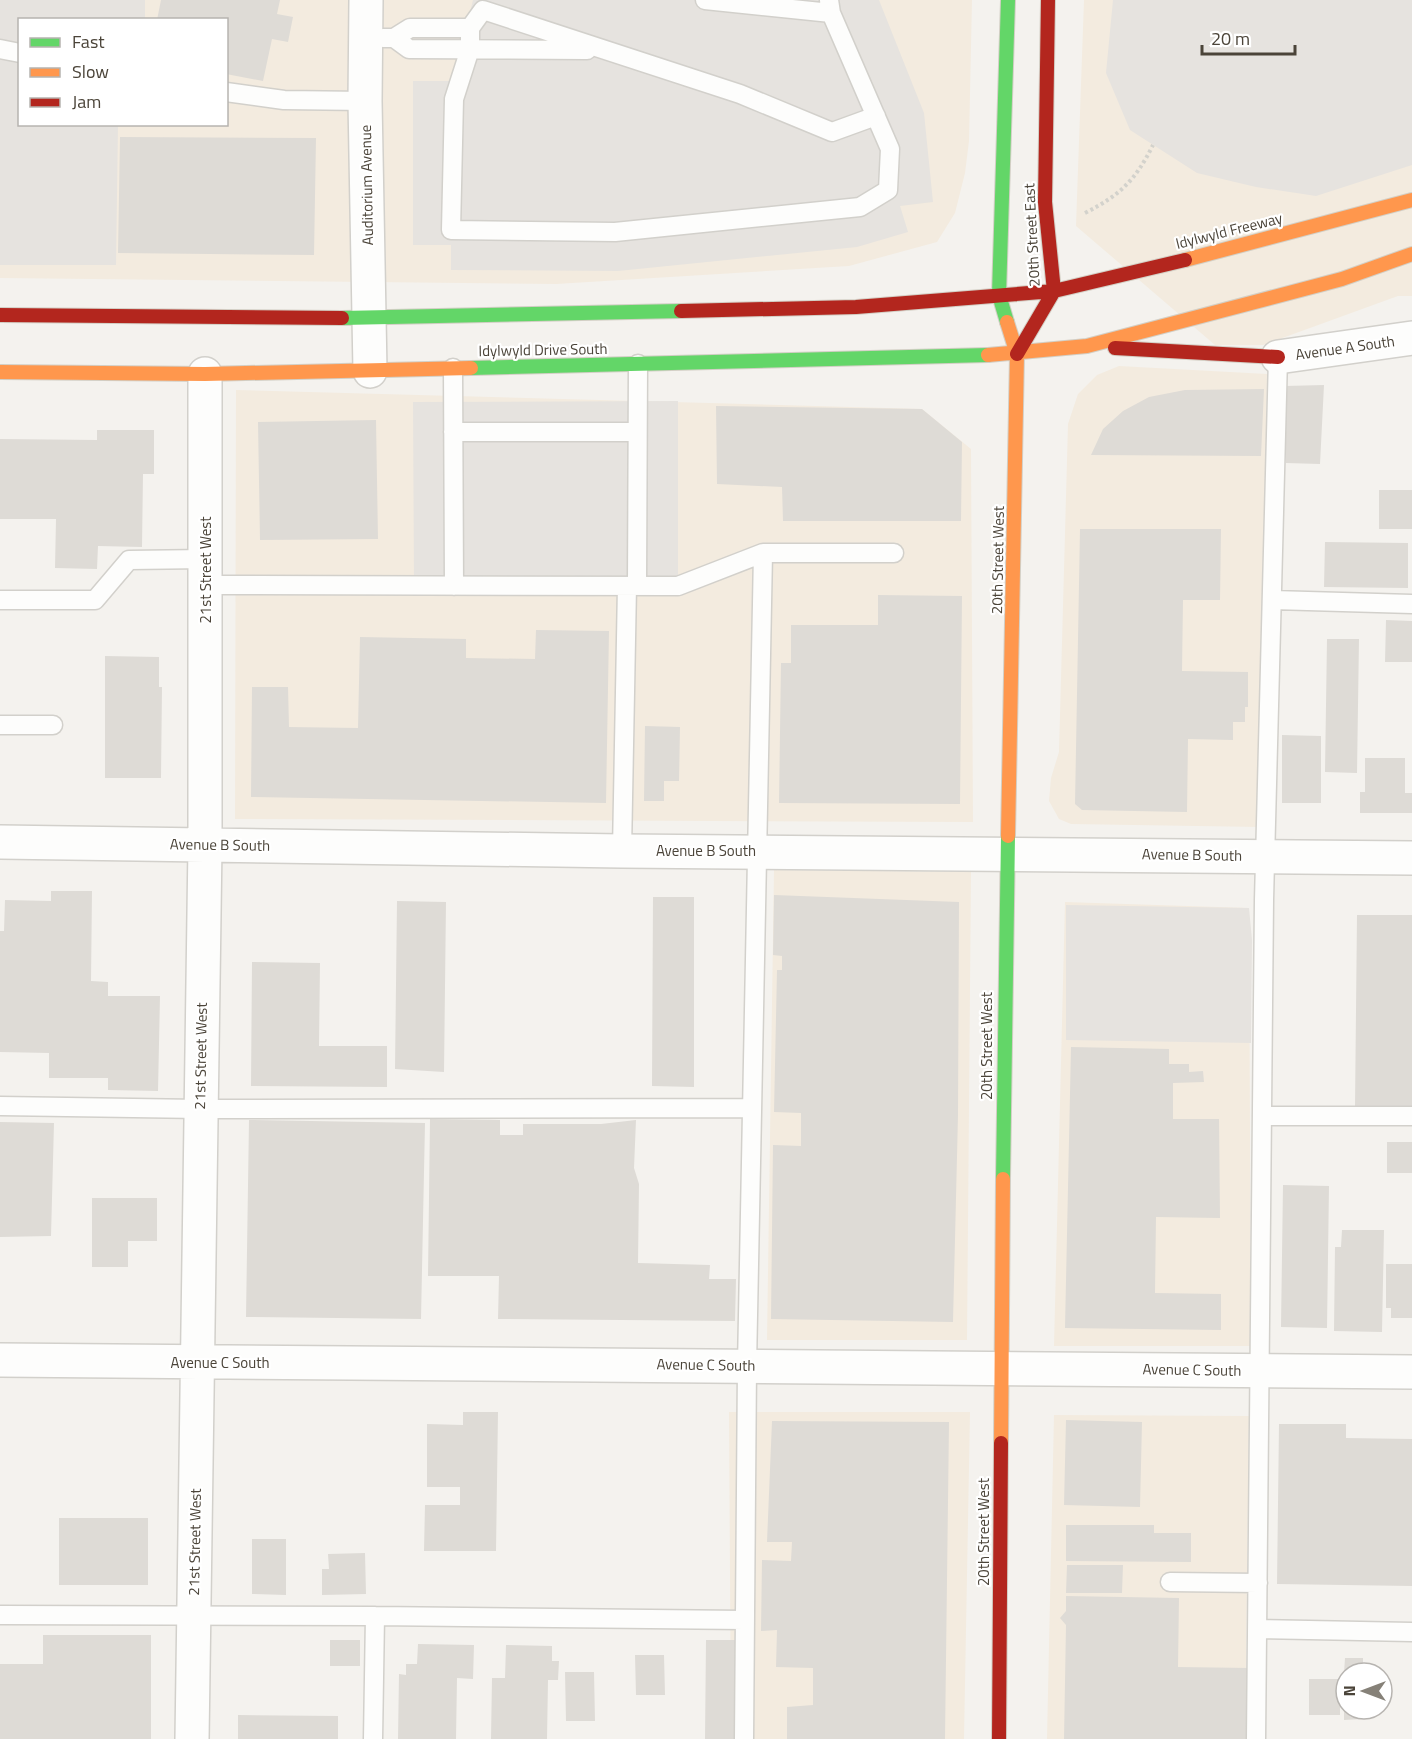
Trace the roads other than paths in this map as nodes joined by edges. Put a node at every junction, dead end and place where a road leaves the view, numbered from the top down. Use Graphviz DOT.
graph roads {
  1 [pos="366,0"];
  2 [pos="705,0"];
  3 [pos="1008,0"];
  4 [pos="1048,0"];
  5 [pos="725,2"];
  6 [pos="830,6"];
  7 [pos="470,28"];
  8 [pos="380,38"];
  9 [pos="0,49"];
  10 [pos="470,49"];
  11 [pos="604,50"];
  12 [pos="18,53"];
  13 [pos="228,92"];
  14 [pos="364,101"];
  15 [pos="876,116"];
  16 [pos="1412,200"];
  17 [pos="1412,254"];
  18 [pos="1054,291"];
  19 [pos="999,296"];
  20 [pos="0,315"];
  21 [pos="370,319"];
  22 [pos="1412,338"];
  23 [pos="1087,346"];
  24 [pos="1017,354"];
  25 [pos="1278,357"];
  26 [pos="638,364"];
  27 [pos="453,368"];
  28 [pos="370,371"];
  29 [pos="0,372"];
  30 [pos="205,374"];
  31 [pos="453,432"];
  32 [pos="637,432"];
  33 [pos="763,553"];
  34 [pos="894,553"];
  35 [pos="206,572"];
  36 [pos="454,586"];
  37 [pos="632,586"];
  38 [pos="0,600"];
  39 [pos="1273,600"];
  40 [pos="1412,604"];
  41 [pos="0,725"];
  42 [pos="53,725"];
  43 [pos="0,842"];
  44 [pos="205,845"];
  45 [pos="622,851"];
  46 [pos="758,852"];
  47 [pos="1008,853"];
  48 [pos="1267,856"];
  49 [pos="1412,858"];
  50 [pos="0,1106"];
  51 [pos="752,1108"];
  52 [pos="200,1109"];
  53 [pos="1264,1116"];
  54 [pos="1412,1116"];
  55 [pos="0,1360"];
  56 [pos="197,1363"];
  57 [pos="747,1366"];
  58 [pos="1002,1368"];
  59 [pos="1260,1371"];
  60 [pos="1412,1372"];
  61 [pos="1170,1582"];
  62 [pos="1258,1583"];
  63 [pos="0,1615"];
  64 [pos="375,1616"];
  65 [pos="194,1617"];
  66 [pos="744,1620"];
  67 [pos="1257,1629"];
  68 [pos="1412,1632"];
  69 [pos="192,1739"];
  70 [pos="374,1739"];
  71 [pos="744,1739"];
  72 [pos="999,1739"];
  73 [pos="1256,1739"];
  1 -- 8 [label="street, Auditorium Avenue"];
  2 -- 5 [label="lane"];
  3 -- 19 [label="main road, 20th Street East"];
  4 -- 18 [label="main road, 20th Street East"];
  5 -- 6 [label="lane"];
  6 -- 15 [label="lane"];
  7 -- 8 [label="lane"];
  7 -- 10 [label="lane"];
  7 -- 11 [label="lane"];
  8 -- 10 [label="lane"];
  8 -- 14 [label="street, Auditorium Avenue"];
  9 -- 12 [label="lane"];
  10 -- 11 [label="lane"];
  10 -- 15 [label="lane"];
  11 -- 15 [label="lane"];
  13 -- 14 [label="lane"];
  14 -- 21 [label="street, Auditorium Avenue"];
  16 -- 18 [label="main road, Idylwyld Freeway"];
  17 -- 23 [label="main road"];
  18 -- 19 [label="main road"];
  18 -- 24 [label="main road, 20th Street East"];
  19 -- 21 [label="main road"];
  19 -- 24 [label="main road, 20th Street East"];
  20 -- 21 [label="main road"];
  21 -- 28 [label="street, Auditorium Avenue"];
  22 -- 25 [label="street, Avenue A South"];
  23 -- 24 [label="main road, Idylwyld Drive South"];
  23 -- 25 [label="main road"];
  24 -- 26 [label="main road, Idylwyld Drive South"];
  24 -- 47 [label="main road, 20th Street West"];
  25 -- 39 [label="lane"];
  26 -- 27 [label="main road, Idylwyld Drive South"];
  26 -- 32 [label="lane"];
  27 -- 28 [label="main road, Idylwyld Drive South"];
  27 -- 31 [label="lane"];
  28 -- 30 [label="main road, Idylwyld Drive South"];
  29 -- 30 [label="main road, Idylwyld Drive South"];
  30 -- 35 [label="street, 21st Street West"];
  31 -- 32 [label="lane"];
  31 -- 36 [label="lane"];
  32 -- 37 [label="lane"];
  33 -- 34 [label="lane"];
  33 -- 37 [label="lane"];
  33 -- 46 [label="lane"];
  35 -- 36 [label="lane"];
  35 -- 38 [label="lane"];
  35 -- 44 [label="street, 21st Street West"];
  36 -- 37 [label="lane"];
  37 -- 45 [label="lane"];
  39 -- 40 [label="lane"];
  39 -- 48 [label="lane"];
  41 -- 42 [label="lane"];
  43 -- 44 [label="street, Avenue B South"];
  44 -- 45 [label="street, Avenue B South"];
  44 -- 52 [label="street, 21st Street West"];
  45 -- 46 [label="street, Avenue B South"];
  46 -- 47 [label="street, Avenue B South"];
  46 -- 51 [label="lane"];
  47 -- 48 [label="street, Avenue B South"];
  47 -- 58 [label="main road, 20th Street West"];
  48 -- 49 [label="street, Avenue B South"];
  48 -- 53 [label="lane"];
  50 -- 52 [label="lane"];
  51 -- 52 [label="lane"];
  51 -- 57 [label="lane"];
  52 -- 56 [label="street, 21st Street West"];
  53 -- 54 [label="lane"];
  53 -- 59 [label="lane"];
  55 -- 56 [label="street, Avenue C South"];
  56 -- 57 [label="street, Avenue C South"];
  56 -- 65 [label="street, 21st Street West"];
  57 -- 58 [label="street, Avenue C South"];
  57 -- 66 [label="lane"];
  58 -- 59 [label="street, Avenue C South"];
  58 -- 72 [label="main road, 20th Street West"];
  59 -- 60 [label="street, Avenue C South"];
  59 -- 62 [label="lane"];
  61 -- 62 [label="lane"];
  62 -- 67 [label="lane"];
  63 -- 65 [label="lane"];
  64 -- 65 [label="lane"];
  64 -- 66 [label="lane"];
  64 -- 70 [label="lane"];
  65 -- 69 [label="street, 21st Street West"];
  66 -- 71 [label="lane"];
  67 -- 68 [label="lane"];
  67 -- 73 [label="lane"];
}
